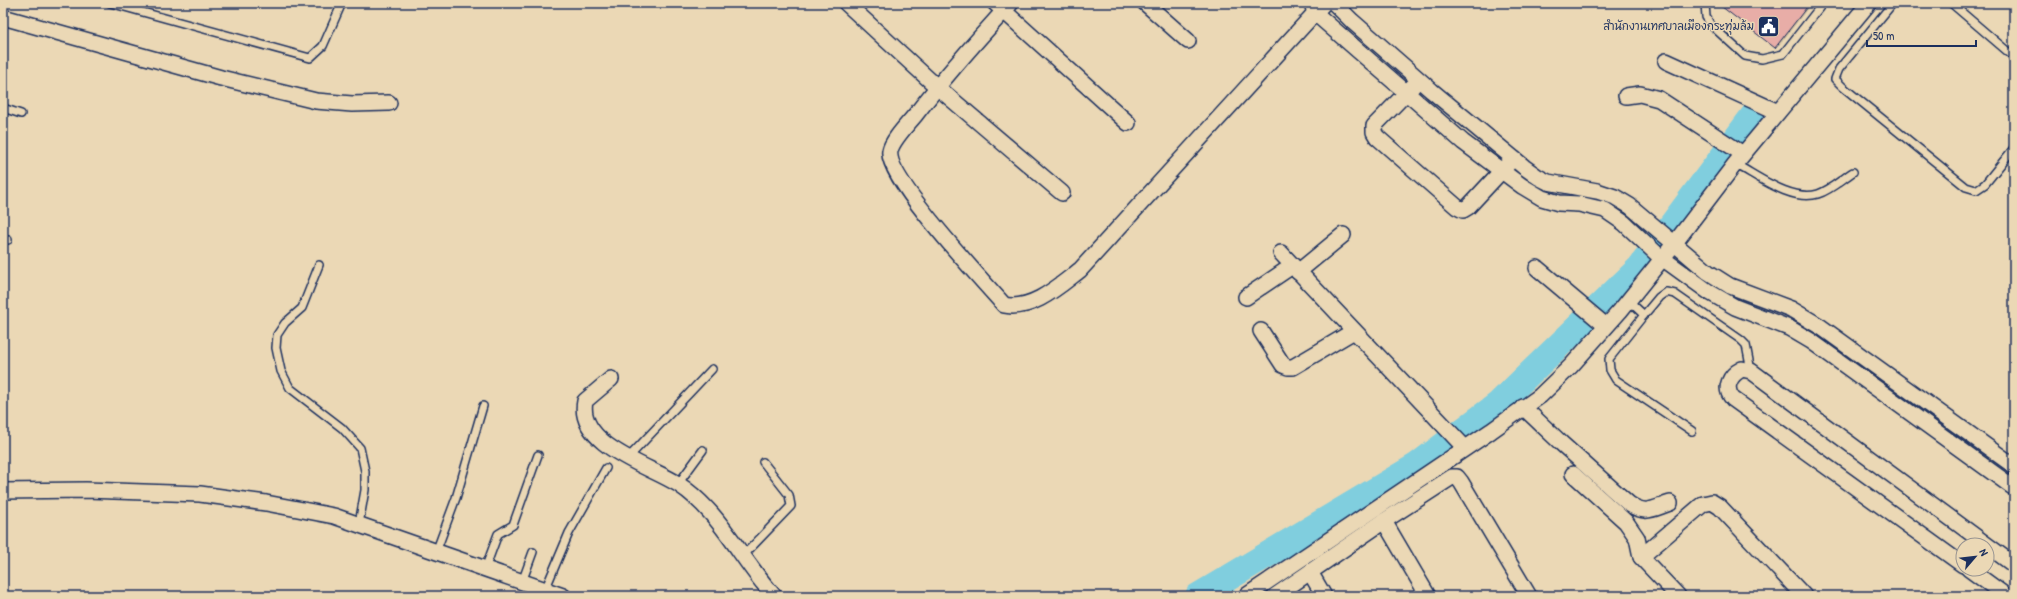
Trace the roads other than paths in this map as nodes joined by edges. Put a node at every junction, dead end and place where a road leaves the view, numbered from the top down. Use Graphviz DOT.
graph roads {
  1 [pos="110,3"];
  2 [pos="342,3"];
  3 [pos="846,3"];
  4 [pos="1145,3"];
  5 [pos="1334,3"];
  6 [pos="1705,3"];
  7 [pos="1823,3"];
  8 [pos="1869,3"];
  9 [pos="1893,3"];
  10 [pos="1951,3"];
  11 [pos="1003,6"];
  12 [pos="1317,6"];
  13 [pos="3,17"];
  14 [pos="1188,41"];
  15 [pos="2014,57"];
  16 [pos="1666,61"];
  17 [pos="1419,79"];
  18 [pos="936,86"];
  19 [pos="1407,92"];
  20 [pos="1626,96"];
  21 [pos="389,103"];
  22 [pos="3,108"];
  23 [pos="1778,112"];
  24 [pos="21,114"];
  25 [pos="1128,123"];
  26 [pos="2014,148"];
  27 [pos="1734,152"];
  28 [pos="1513,158"];
  29 [pos="1502,172"];
  30 [pos="1853,172"];
  31 [pos="1062,193"];
  32 [pos="1343,235"];
  33 [pos="1672,242"];
  34 [pos="1281,253"];
  35 [pos="1659,257"];
  36 [pos="319,265"];
  37 [pos="1537,268"];
  38 [pos="1295,269"];
  39 [pos="1246,297"];
  40 [pos="1628,300"];
  41 [pos="1644,315"];
  42 [pos="1596,317"];
  43 [pos="1260,331"];
  44 [pos="1354,331"];
  45 [pos="712,370"];
  46 [pos="1751,371"];
  47 [pos="611,379"];
  48 [pos="484,406"];
  49 [pos="1523,408"];
  50 [pos="1692,431"];
  51 [pos="1463,446"];
  52 [pos="703,450"];
  53 [pos="538,455"];
  54 [pos="628,458"];
  55 [pos="764,462"];
  56 [pos="2014,466"];
  57 [pos="606,468"];
  58 [pos="1573,474"];
  59 [pos="678,484"];
  60 [pos="2014,488"];
  61 [pos="3,490"];
  62 [pos="1670,503"];
  63 [pos="1384,521"];
  64 [pos="359,524"];
  65 [pos="533,552"];
  66 [pos="436,553"];
  67 [pos="743,556"];
  68 [pos="1641,557"];
  69 [pos="1955,559"];
  70 [pos="2014,565"];
  71 [pos="485,570"];
  72 [pos="1310,572"];
  73 [pos="1980,577"];
  74 [pos="522,582"];
  75 [pos="545,590"];
  76 [pos="563,596"];
  77 [pos="774,596"];
  78 [pos="1246,596"];
  79 [pos="1275,596"];
  80 [pos="1324,596"];
  81 [pos="1428,596"];
  82 [pos="1529,596"];
  83 [pos="1678,596"];
  84 [pos="1804,596"];
  85 [pos="2006,596"];
  1 -- 2 [label="lane"];
  3 -- 18 [label="street"];
  4 -- 14 [label="street"];
  5 -- 17 [label="street"];
  6 -- 7 [label="lane"];
  8 -- 23 [label="street"];
  9 -- 26 [label="lane"];
  10 -- 15 [label="lane"];
  11 -- 18 [label="street"];
  11 -- 25 [label="street"];
  12 -- 18 [label="street"];
  12 -- 19 [label="street"];
  13 -- 21 [label="street"];
  16 -- 23 [label="street"];
  17 -- 19 [label="street"];
  17 -- 28 [label="street"];
  18 -- 31 [label="street"];
  19 -- 29 [label="street"];
  19 -- 29 [label="street"];
  20 -- 27 [label="street"];
  22 -- 24 [label="lane"];
  23 -- 27 [label="street"];
  27 -- 30 [label="lane"];
  27 -- 33 [label="street"];
  28 -- 29 [label="street"];
  28 -- 33 [label="street"];
  29 -- 35 [label="street"];
  32 -- 38 [label="street"];
  33 -- 35 [label="street"];
  33 -- 56 [label="street"];
  34 -- 38 [label="street"];
  35 -- 40 [label="street"];
  35 -- 60 [label="street"];
  36 -- 64 [label="lane"];
  37 -- 42 [label="street"];
  38 -- 39 [label="street"];
  38 -- 44 [label="street"];
  40 -- 41 [label="lane"];
  40 -- 42 [label="street"];
  41 -- 46 [label="lane"];
  41 -- 50 [label="lane"];
  42 -- 49 [label="street"];
  43 -- 44 [label="street"];
  44 -- 51 [label="street"];
  45 -- 54 [label="lane"];
  46 -- 69 [label="street"];
  46 -- 70 [label="street"];
  47 -- 54 [label="street"];
  48 -- 66 [label="lane"];
  49 -- 51 [label="street"];
  49 -- 62 [label="street"];
  51 -- 78 [label="street"];
  52 -- 59 [label="lane"];
  53 -- 71 [label="lane"];
  54 -- 59 [label="street"];
  55 -- 67 [label="lane"];
  57 -- 75 [label="lane"];
  58 -- 68 [label="street"];
  59 -- 67 [label="street"];
  61 -- 64 [label="street"];
  63 -- 72 [label="street"];
  63 -- 81 [label="street"];
  63 -- 82 [label="street"];
  64 -- 66 [label="street"];
  65 -- 74 [label="lane"];
  66 -- 71 [label="street"];
  67 -- 77 [label="street"];
  68 -- 83 [label="street"];
  68 -- 84 [label="street"];
  71 -- 74 [label="street"];
  72 -- 79 [label="street"];
  72 -- 80 [label="street"];
  73 -- 85 [label="street"];
  74 -- 75 [label="street"];
  75 -- 76 [label="street"];
}
